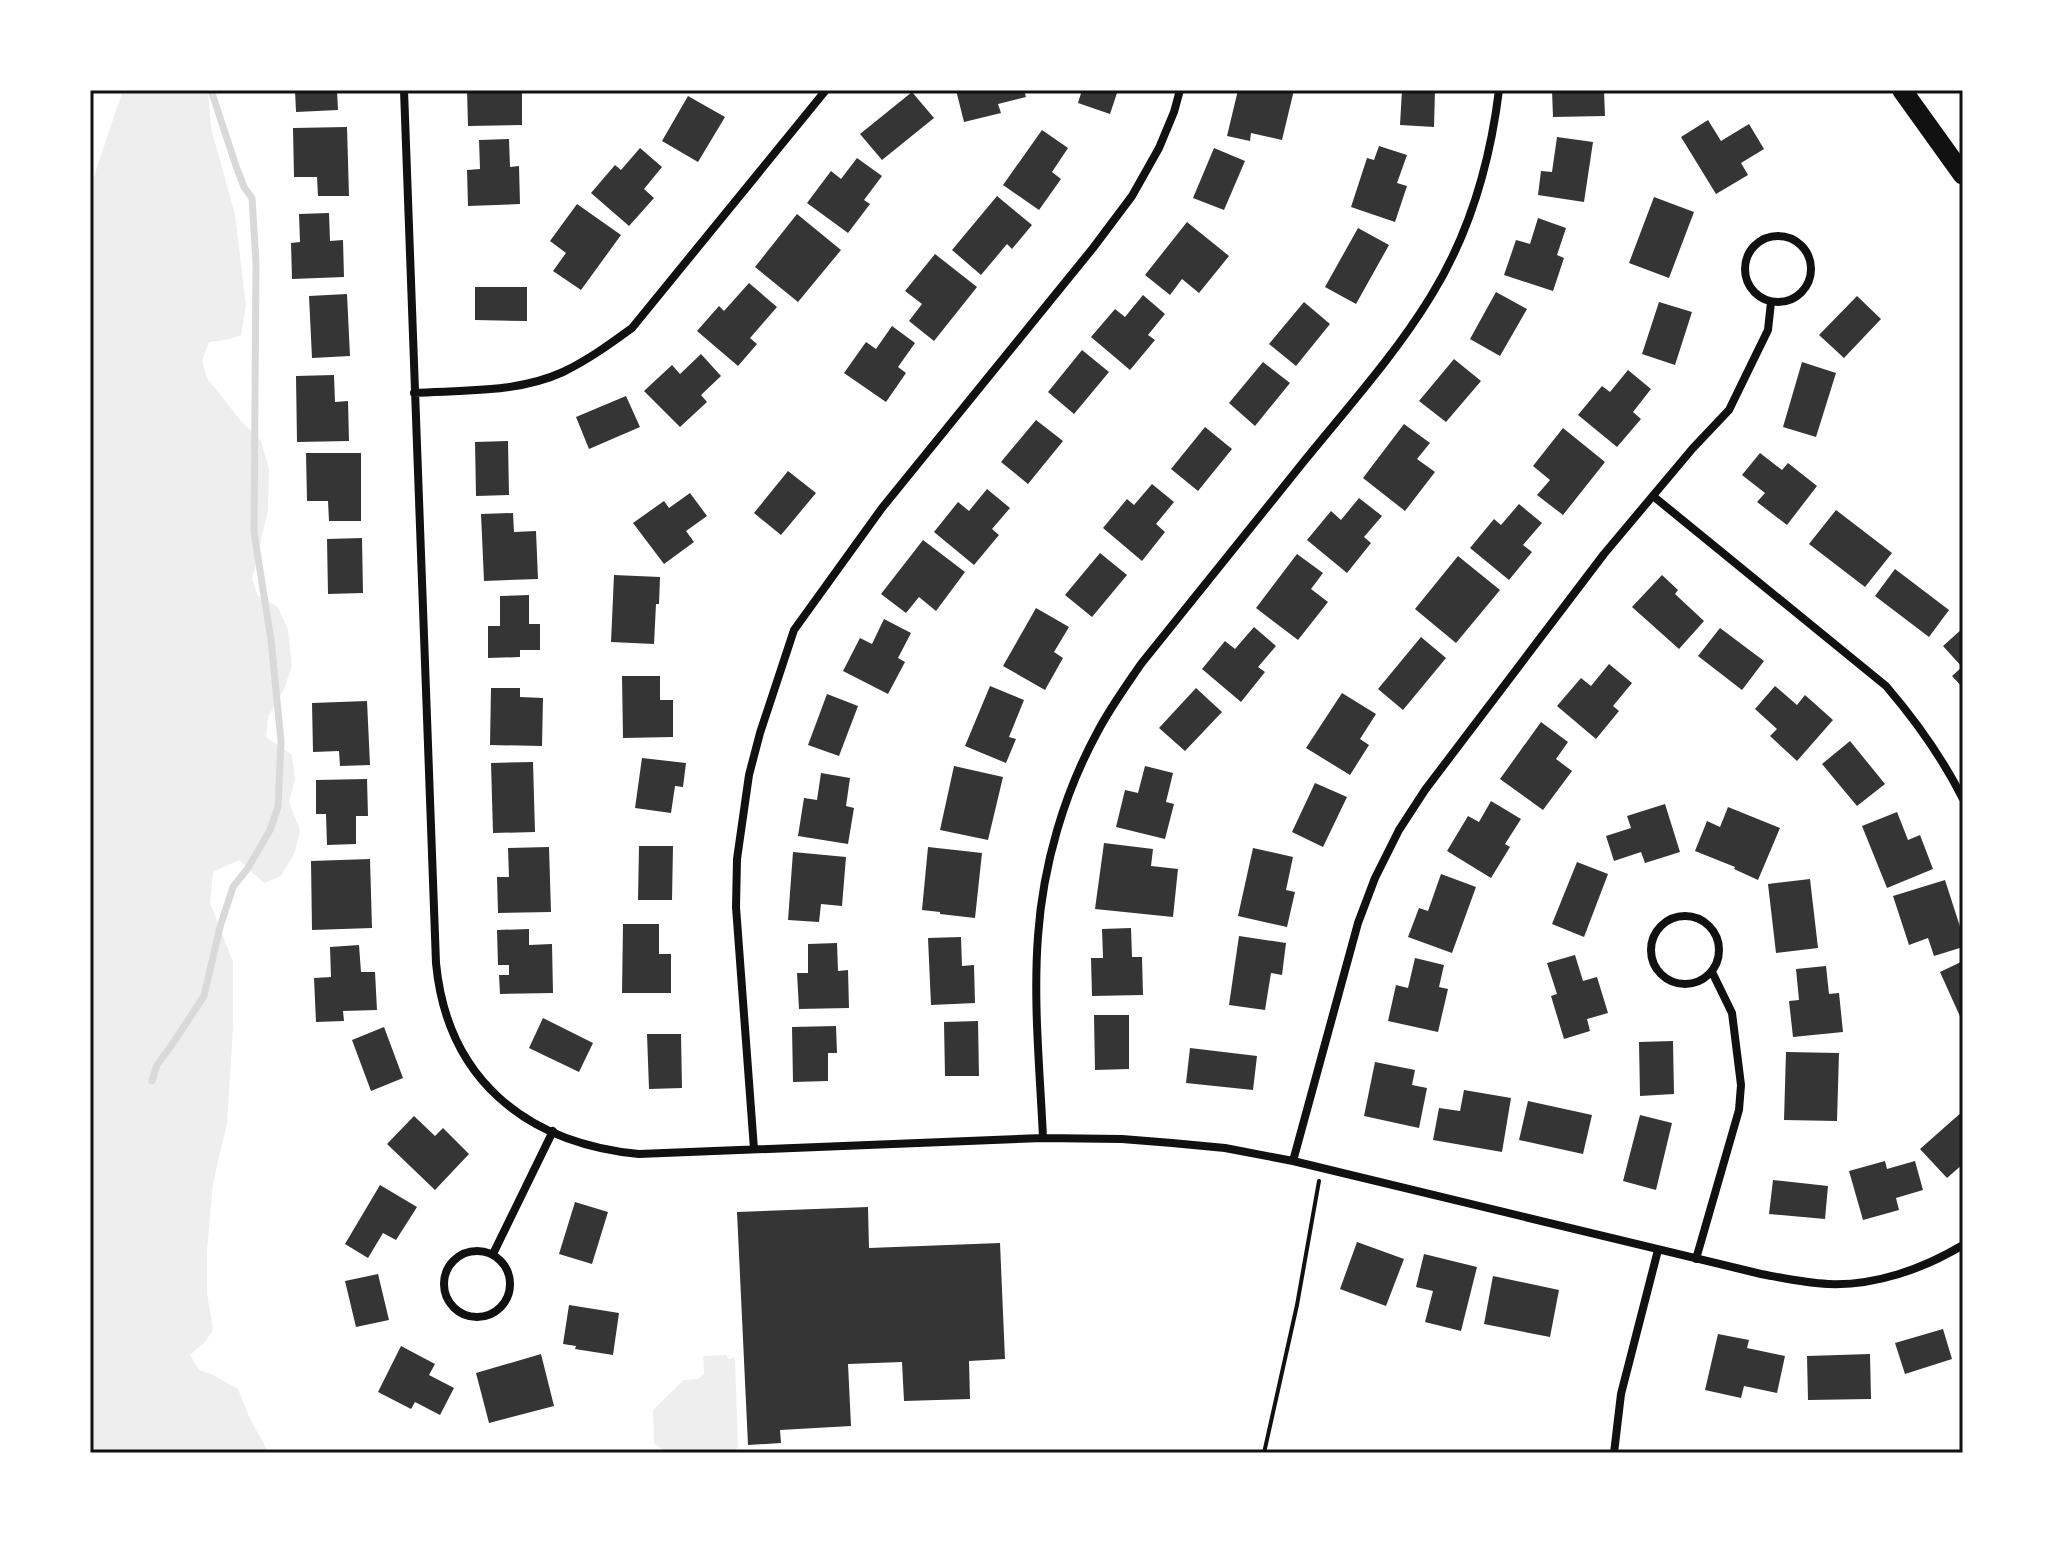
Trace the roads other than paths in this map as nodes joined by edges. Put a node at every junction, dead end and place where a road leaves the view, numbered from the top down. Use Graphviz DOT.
graph roads {
  1 [pos="404,90"];
  2 [pos="826,90"];
  3 [pos="1180,90"];
  4 [pos="1499,90"];
  5 [pos="1902,90"];
  6 [pos="1963,175"];
  7 [pos="1771,302"];
  8 [pos="414,393"];
  9 [pos="1653,496"];
  10 [pos="1963,799"];
  11 [pos="1712,972"];
  12 [pos="553,1131"];
  13 [pos="1043,1138"];
  14 [pos="754,1149"];
  15 [pos="1293,1161"];
  16 [pos="1963,1245"];
  17 [pos="1658,1250"];
  18 [pos="493,1254"];
  19 [pos="1696,1259"];
  20 [pos="1614,1453"];
  1 -- 8 [label="street"];
  2 -- 8 [label="street"];
  3 -- 14 [label="street"];
  4 -- 13 [label="street"];
  5 -- 6 [label="highway"];
  7 -- 7 [label="street"];
  7 -- 9 [label="street"];
  8 -- 12 [label="street"];
  9 -- 10 [label="street"];
  9 -- 15 [label="street"];
  11 -- 11 [label="street"];
  11 -- 19 [label="street"];
  12 -- 14 [label="street"];
  12 -- 18 [label="street"];
  13 -- 14 [label="street"];
  13 -- 15 [label="street"];
  15 -- 17 [label="street"];
  16 -- 19 [label="street"];
  17 -- 19 [label="street"];
  17 -- 20 [label="street"];
  18 -- 18 [label="street"];
}
